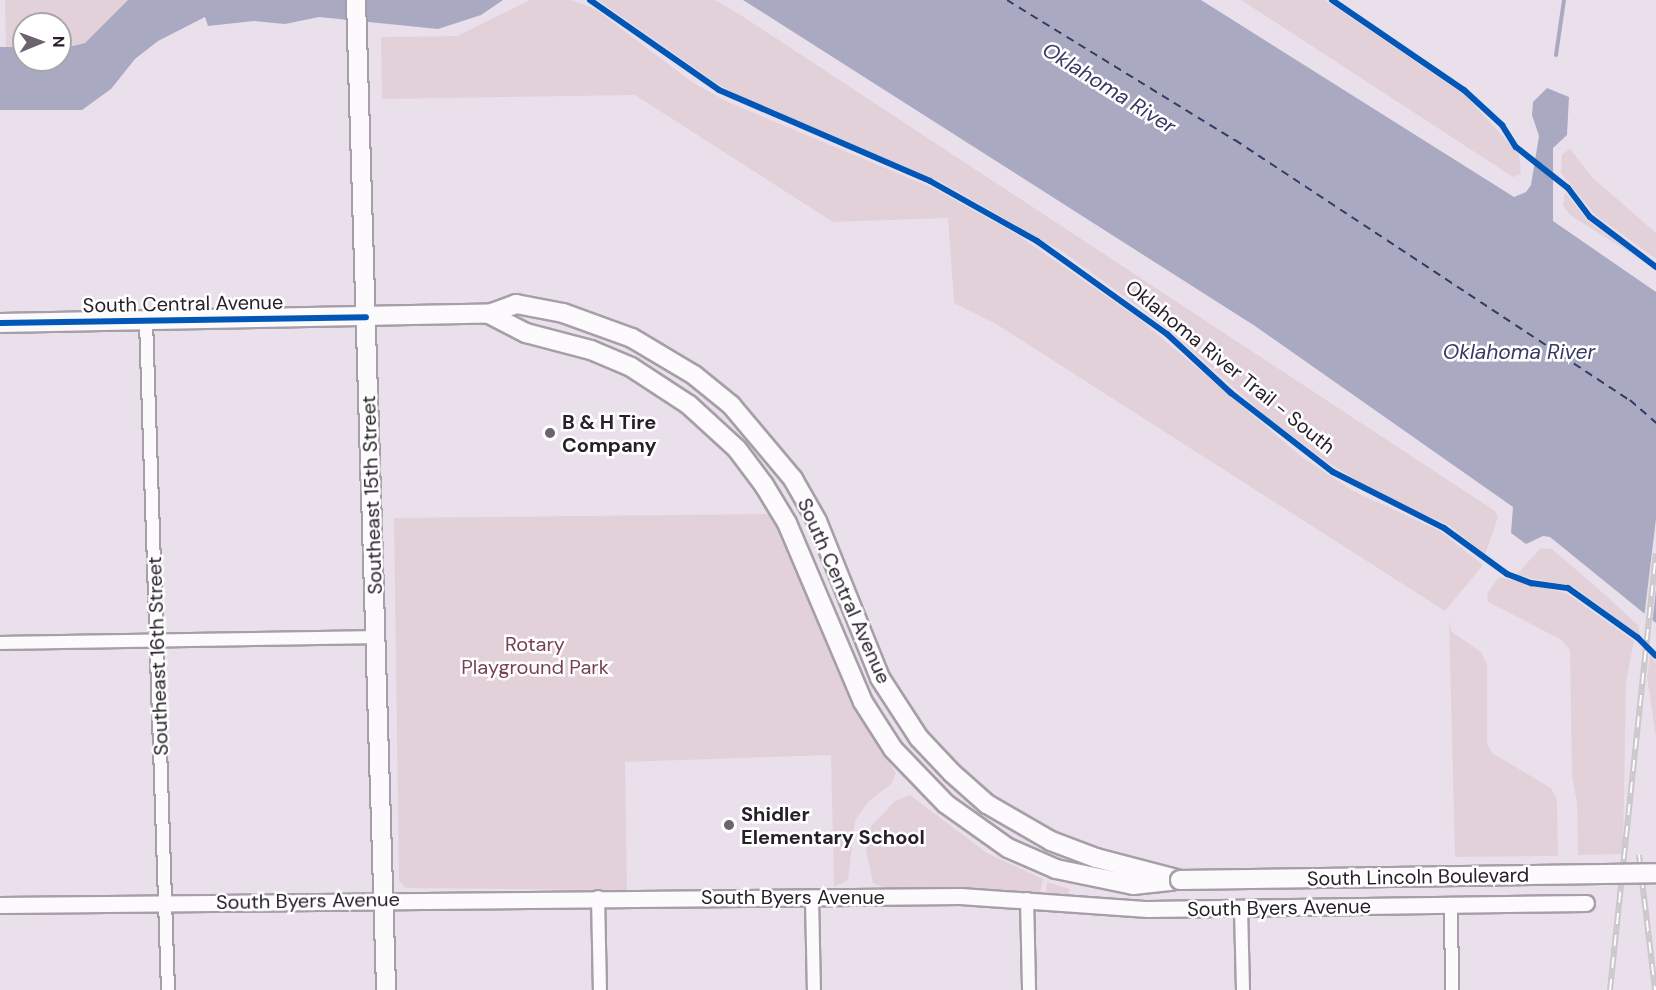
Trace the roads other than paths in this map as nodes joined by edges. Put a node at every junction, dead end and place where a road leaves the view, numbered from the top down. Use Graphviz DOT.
graph roads {
  1 [pos="356,0"];
  2 [pos="489,315"];
  3 [pos="366,317"];
  4 [pos="146,321"];
  5 [pos="0,323"];
  6 [pos="376,637"];
  7 [pos="157,640"];
  8 [pos="0,643"];
  9 [pos="1656,873"];
  10 [pos="1180,880"];
  11 [pos="598,897"];
  12 [pos="812,898"];
  13 [pos="1027,899"];
  14 [pos="384,900"];
  15 [pos="166,903"];
  16 [pos="1587,903"];
  17 [pos="0,905"];
  18 [pos="1451,906"];
  19 [pos="1241,908"];
  20 [pos="168,990"];
  21 [pos="386,990"];
  22 [pos="600,990"];
  23 [pos="814,990"];
  24 [pos="1029,990"];
  25 [pos="1243,990"];
  26 [pos="1452,990"];
  1 -- 3 [label="main road, Southeast 15th Street"];
  2 -- 3 [label="main road, South Central Avenue"];
  2 -- 10 [label="main road, South Central Avenue"];
  2 -- 10 [label="main road, South Central Avenue"];
  3 -- 4 [label="main road, South Central Avenue"];
  3 -- 6 [label="main road, Southeast 15th Street"];
  4 -- 5 [label="main road, South Central Avenue"];
  4 -- 7 [label="street, Southeast 16th Street"];
  6 -- 7 [label="street"];
  6 -- 14 [label="main road, Southeast 15th Street"];
  7 -- 8 [label="street"];
  7 -- 15 [label="street, Southeast 16th Street"];
  9 -- 10 [label="main road, South Lincoln Boulevard, bridge"];
  11 -- 12 [label="street, South Byers Avenue"];
  11 -- 14 [label="street, South Byers Avenue"];
  11 -- 22 [label="street"];
  12 -- 13 [label="street, South Byers Avenue"];
  12 -- 23 [label="street"];
  13 -- 19 [label="street, South Byers Avenue"];
  13 -- 24 [label="street"];
  14 -- 15 [label="street, South Byers Avenue"];
  14 -- 21 [label="main road, Southeast 15th Street"];
  15 -- 17 [label="street, South Byers Avenue"];
  15 -- 20 [label="street, Southeast 16th Street"];
  16 -- 18 [label="street, South Byers Avenue"];
  18 -- 19 [label="street, South Byers Avenue"];
  18 -- 26 [label="street"];
  19 -- 25 [label="street"];
}
